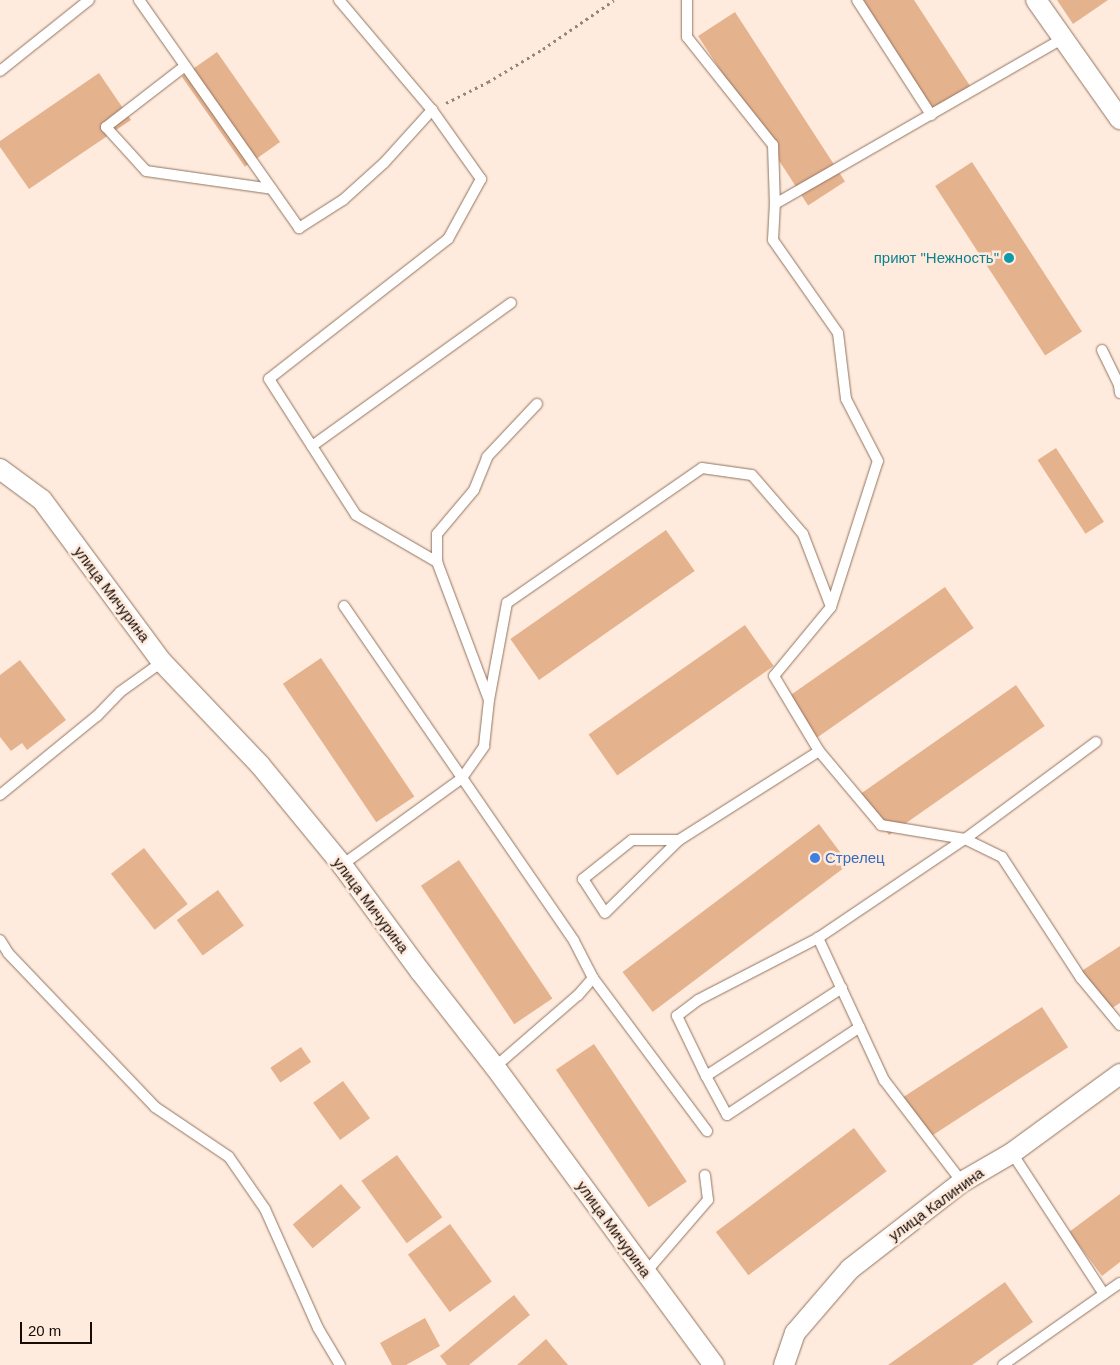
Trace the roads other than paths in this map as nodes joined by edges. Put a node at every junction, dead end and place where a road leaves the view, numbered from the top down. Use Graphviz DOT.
graph roads {
  1 [pos="90,0"];
  2 [pos="139,0"];
  3 [pos="339,0"];
  4 [pos="687,0"];
  5 [pos="857,0"];
  6 [pos="1036,0"];
  7 [pos="1062,39"];
  8 [pos="185,66"];
  9 [pos="0,71"];
  10 [pos="432,110"];
  11 [pos="931,115"];
  12 [pos="1120,119"];
  13 [pos="272,190"];
  14 [pos="775,204"];
  15 [pos="511,303"];
  16 [pos="1102,350"];
  17 [pos="1120,393"];
  18 [pos="537,404"];
  19 [pos="312,446"];
  20 [pos="0,470"];
  21 [pos="437,562"];
  22 [pos="344,606"];
  23 [pos="831,607"];
  24 [pos="162,662"];
  25 [pos="489,700"];
  26 [pos="1096,742"];
  27 [pos="819,751"];
  28 [pos="462,778"];
  29 [pos="0,795"];
  30 [pos="965,839"];
  31 [pos="679,840"];
  32 [pos="342,864"];
  33 [pos="818,938"];
  34 [pos="0,940"];
  35 [pos="593,978"];
  36 [pos="842,988"];
  37 [pos="1120,1025"];
  38 [pos="860,1027"];
  39 [pos="495,1067"];
  40 [pos="1120,1074"];
  41 [pos="706,1076"];
  42 [pos="707,1131"];
  43 [pos="1012,1153"];
  44 [pos="706,1175"];
  45 [pos="962,1182"];
  46 [pos="646,1272"];
  47 [pos="1120,1282"];
  48 [pos="1104,1294"];
  49 [pos="340,1365"];
  50 [pos="714,1365"];
  51 [pos="784,1365"];
  52 [pos="1003,1365"];
  1 -- 9 [label="lane"];
  2 -- 8 [label="lane"];
  3 -- 10 [label="lane"];
  4 -- 14 [label="lane"];
  5 -- 11 [label="lane"];
  6 -- 7 [label="street"];
  7 -- 11 [label="lane"];
  7 -- 12 [label="street"];
  8 -- 13 [label="lane"];
  8 -- 13 [label="lane"];
  10 -- 13 [label="lane"];
  10 -- 19 [label="lane"];
  11 -- 14 [label="lane"];
  14 -- 23 [label="lane"];
  15 -- 19 [label="lane"];
  16 -- 17 [label="lane"];
  18 -- 21 [label="lane"];
  19 -- 21 [label="lane"];
  20 -- 24 [label="street, улица Мичурина"];
  21 -- 25 [label="lane"];
  22 -- 28 [label="lane"];
  23 -- 25 [label="lane"];
  23 -- 27 [label="lane"];
  24 -- 29 [label="lane"];
  24 -- 32 [label="street, улица Мичурина"];
  25 -- 28 [label="lane"];
  26 -- 30 [label="lane"];
  27 -- 30 [label="lane"];
  27 -- 31 [label="lane"];
  28 -- 32 [label="lane"];
  28 -- 35 [label="lane"];
  30 -- 33 [label="lane"];
  30 -- 37 [label="lane"];
  31 -- 31 [label="lane"];
  32 -- 39 [label="street, улица Мичурина"];
  33 -- 36 [label="lane"];
  33 -- 41 [label="lane"];
  34 -- 49 [label="lane"];
  35 -- 39 [label="lane"];
  35 -- 42 [label="lane"];
  36 -- 38 [label="lane"];
  36 -- 41 [label="lane"];
  38 -- 41 [label="lane"];
  38 -- 45 [label="lane"];
  39 -- 46 [label="street, улица Мичурина"];
  40 -- 43 [label="street, улица Калинина"];
  43 -- 45 [label="street, улица Калинина"];
  43 -- 48 [label="lane"];
  44 -- 46 [label="lane"];
  45 -- 51 [label="street, улица Калинина"];
  46 -- 50 [label="street, улица Мичурина"];
  47 -- 48 [label="lane"];
  48 -- 52 [label="lane"];
}
